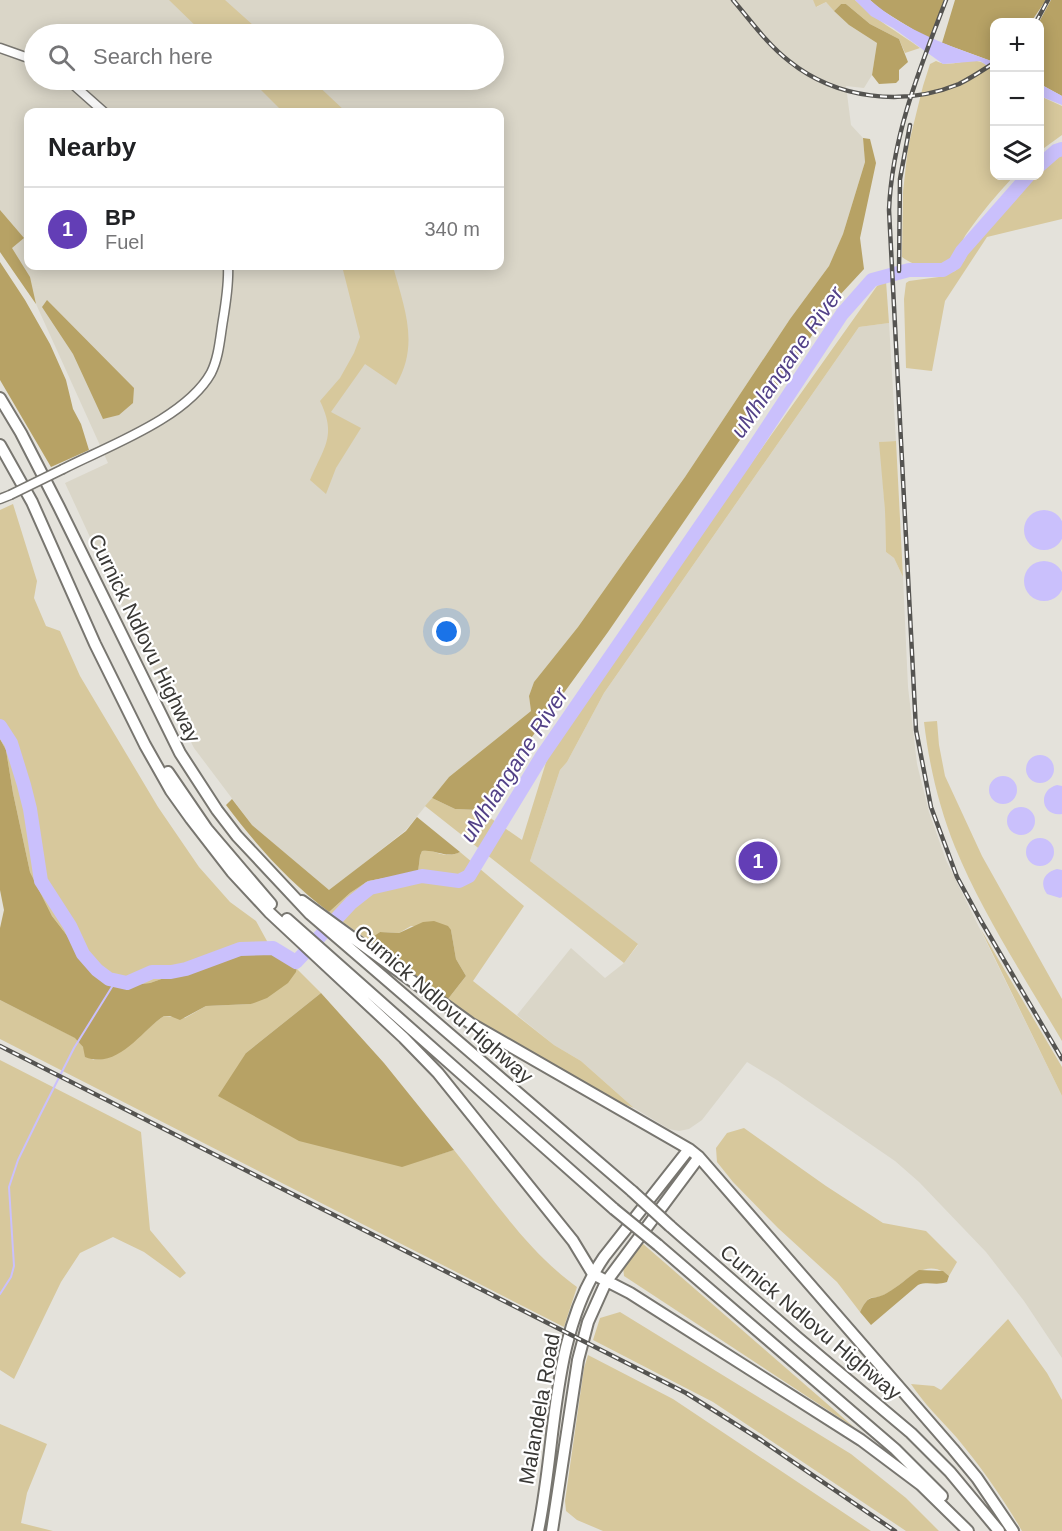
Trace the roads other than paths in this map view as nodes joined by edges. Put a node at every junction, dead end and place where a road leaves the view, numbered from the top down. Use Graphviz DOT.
graph roads {
  1 [pos="0,48"];
  2 [pos="24,56"];
  3 [pos="80,90"];
  4 [pos="100,108"];
  5 [pos="228,270"];
  6 [pos="0,398"];
  7 [pos="0,434"];
  8 [pos="0,445"];
  9 [pos="0,499"];
  10 [pos="274,912"];
  11 [pos="313,912"];
  12 [pos="313,947"];
  13 [pos="689,1149"];
  14 [pos="699,1157"];
  15 [pos="593,1274"];
  16 [pos="606,1282"];
  17 [pos="538,1531"];
  18 [pos="552,1531"];
  19 [pos="969,1531"];
  20 [pos="999,1531"];
  21 [pos="1013,1531"];
  1 -- 2 [label="street"];
  3 -- 4 [label="street"];
  5 -- 9 [label="street, bridge"];
  6 -- 11 [label="main road, Curnick Ndlovu Highway"];
  7 -- 10 [label="main road, Curnick Ndlovu Highway"];
  8 -- 10 [label="main road"];
  10 -- 12 [label="main road, Curnick Ndlovu Highway"];
  11 -- 13 [label="main road"];
  11 -- 20 [label="main road, Curnick Ndlovu Highway, bridge"];
  12 -- 15 [label="main road"];
  12 -- 19 [label="main road, Curnick Ndlovu Highway, bridge"];
  13 -- 14 [label="main road"];
  13 -- 15 [label="main road, Malandela Road"];
  14 -- 16 [label="main road, Malandela Road"];
  14 -- 21 [label="main road"];
  15 -- 16 [label="main road"];
  15 -- 17 [label="main road, Malandela Road"];
  16 -- 18 [label="main road, Malandela Road"];
  16 -- 19 [label="main road"];
}
